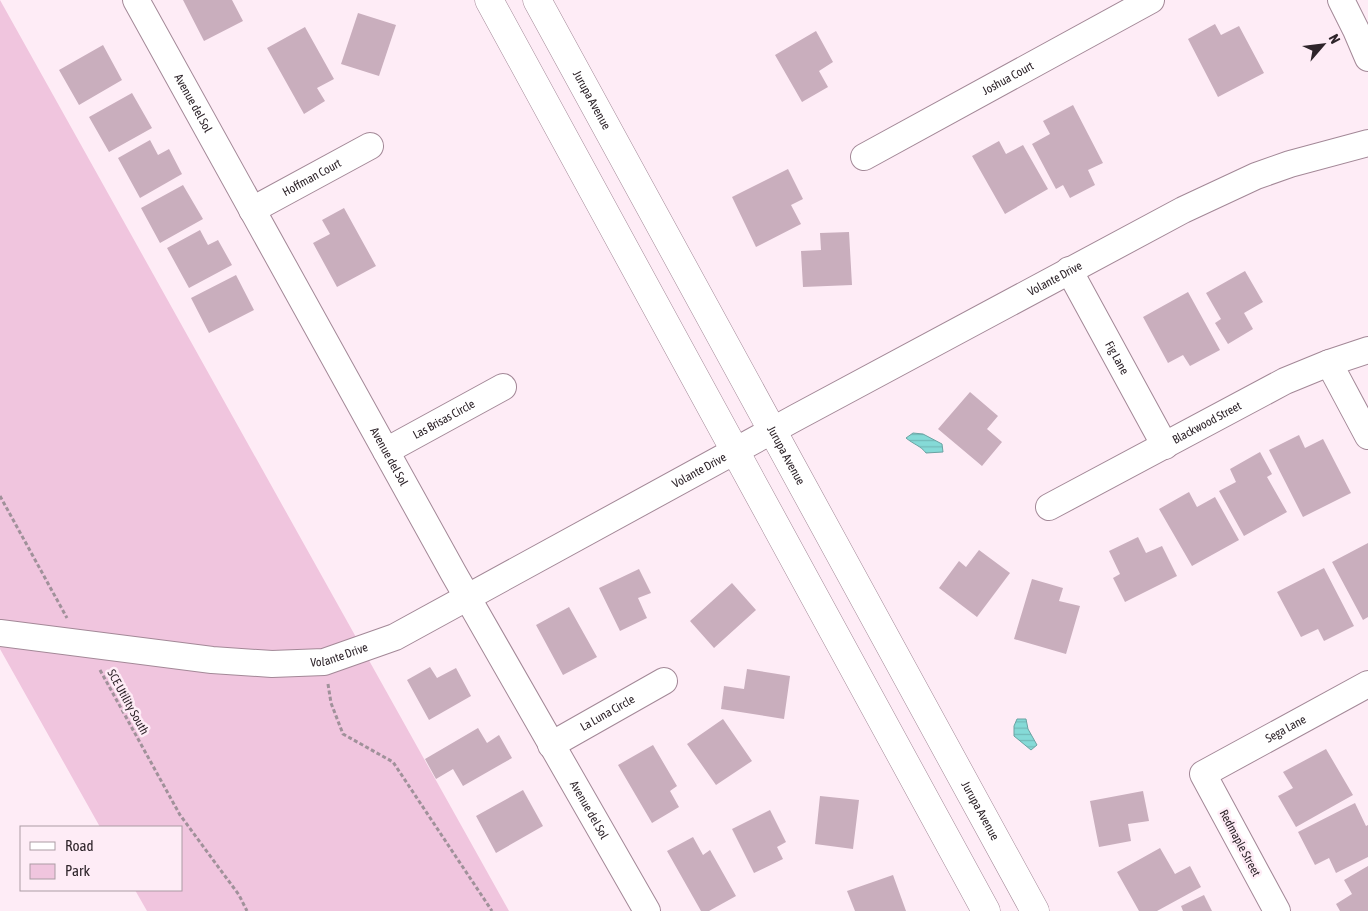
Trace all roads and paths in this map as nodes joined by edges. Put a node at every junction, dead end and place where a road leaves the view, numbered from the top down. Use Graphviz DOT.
graph roads {
  1 [pos="136,0"];
  2 [pos="489,0"];
  3 [pos="537,0"];
  4 [pos="1151,0"];
  5 [pos="1341,0"];
  6 [pos="1368,58"];
  7 [pos="1368,143"];
  8 [pos="370,146"];
  9 [pos="864,157"];
  10 [pos="252,210"];
  11 [pos="1069,270"];
  12 [pos="1368,350"];
  13 [pos="1329,362"];
  14 [pos="503,387"];
  15 [pos="774,430"];
  16 [pos="1368,436"];
  17 [pos="1164,446"];
  18 [pos="386,450"];
  19 [pos="735,451"];
  20 [pos="0,496"];
  21 [pos="1049,507"];
  22 [pos="468,598"];
  23 [pos="0,633"];
  24 [pos="84,644"];
  25 [pos="324,662"];
  26 [pos="664,682"];
  27 [pos="1368,684"];
  28 [pos="552,745"];
  29 [pos="1203,774"];
  30 [pos="247,911"];
  31 [pos="492,911"];
  32 [pos="647,911"];
  33 [pos="986,911"];
  34 [pos="1035,911"];
  35 [pos="1276,911"];
  1 -- 10 [label="street, Avenue del Sol"];
  2 -- 19 [label="main road"];
  3 -- 15 [label="main road, Jurupa Avenue"];
  4 -- 9 [label="street, Joshua Court"];
  5 -- 6 [label="street"];
  7 -- 11 [label="street, Volante Drive"];
  8 -- 10 [label="street, Hoffman Court"];
  10 -- 18 [label="street, Avenue del Sol"];
  11 -- 15 [label="street, Volante Drive"];
  11 -- 17 [label="street, Fig Lane"];
  12 -- 13 [label="street, Blackwood Street"];
  13 -- 16 [label="street"];
  13 -- 17 [label="street, Blackwood Street"];
  14 -- 18 [label="street, Las Brisas Circle"];
  15 -- 19 [label="street, Volante Drive"];
  15 -- 34 [label="main road, Jurupa Avenue"];
  17 -- 21 [label="street, Blackwood Street"];
  18 -- 22 [label="street, Avenue del Sol"];
  19 -- 22 [label="street, Volante Drive"];
  19 -- 33 [label="main road"];
  20 -- 24 [label="path, SCE Utility South"];
  22 -- 25 [label="street, Volante Drive"];
  22 -- 28 [label="street, Avenue del Sol"];
  23 -- 24 [label="street, Volante Drive"];
  24 -- 25 [label="street, Volante Drive"];
  24 -- 30 [label="path, SCE Utility South"];
  25 -- 31 [label="path"];
  26 -- 28 [label="street, La Luna Circle"];
  27 -- 29 [label="street, Sega Lane"];
  28 -- 32 [label="street, Avenue del Sol"];
  29 -- 35 [label="street, Redmaple Street"];
}
